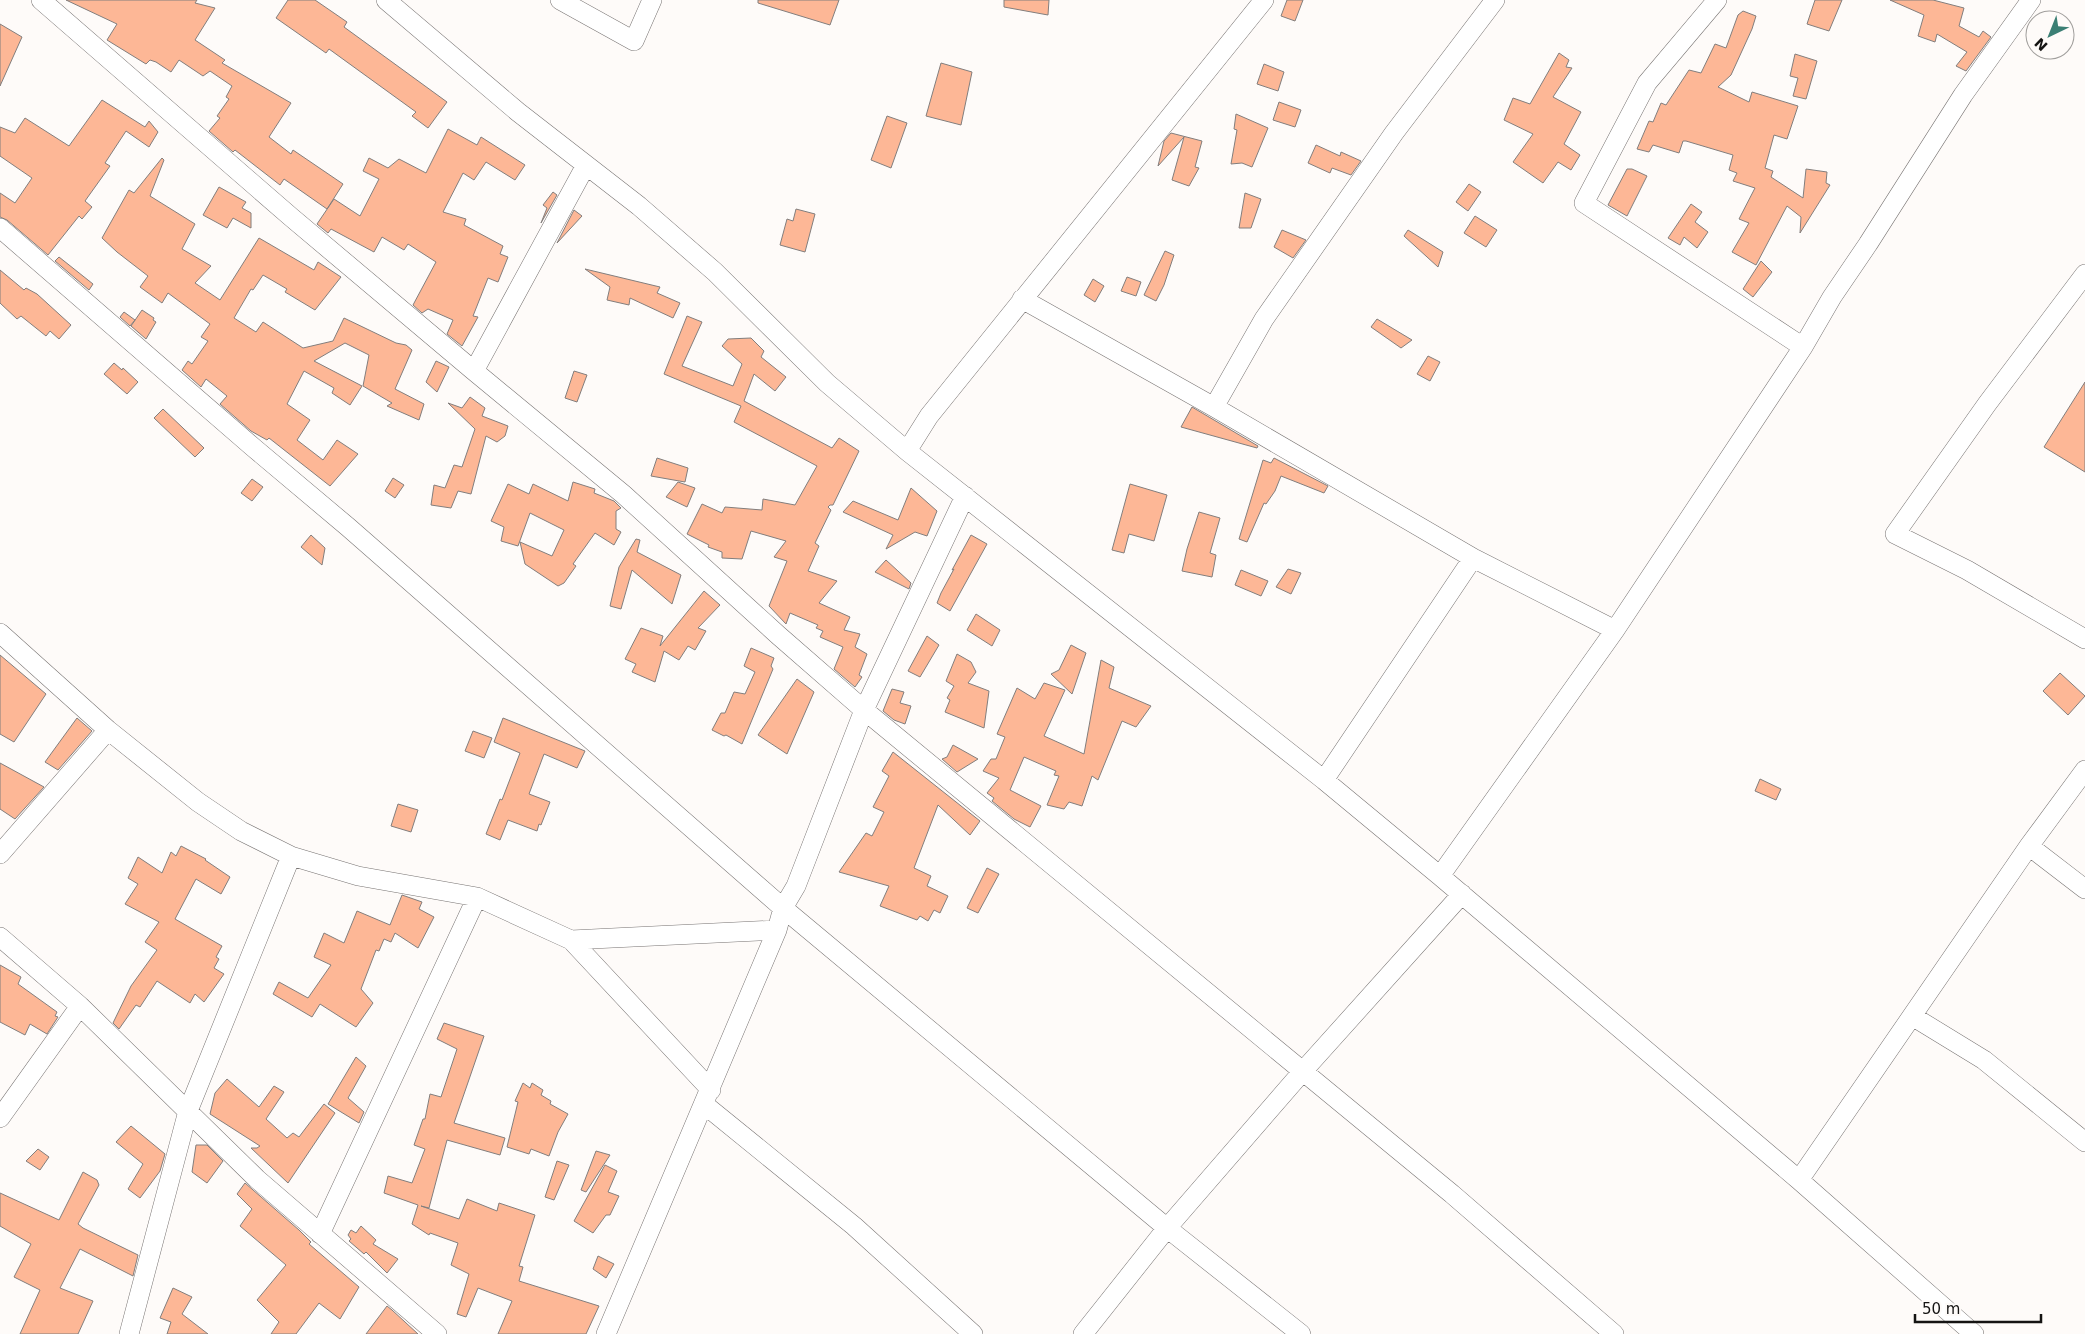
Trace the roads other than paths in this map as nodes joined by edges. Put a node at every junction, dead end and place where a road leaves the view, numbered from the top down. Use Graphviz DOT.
graph roads {
  1 [pos="41,0"];
  2 [pos="386,0"];
  3 [pos="560,0"];
  4 [pos="652,0"];
  5 [pos="1264,0"];
  6 [pos="1495,0"];
  7 [pos="1717,0"];
  8 [pos="2031,0"];
  9 [pos="586,165"];
  10 [pos="0,228"];
  11 [pos="2085,274"];
  12 [pos="1022,299"];
  13 [pos="1803,347"];
  14 [pos="474,371"];
  15 [pos="1214,407"];
  16 [pos="907,451"];
  17 [pos="965,496"];
  18 [pos="1473,558"];
  19 [pos="1616,630"];
  20 [pos="0,632"];
  21 [pos="2085,639"];
  22 [pos="864,710"];
  23 [pos="108,730"];
  24 [pos="2085,770"];
  25 [pos="1324,780"];
  26 [pos="2029,846"];
  27 [pos="0,854"];
  28 [pos="291,856"];
  29 [pos="1440,876"];
  30 [pos="2085,889"];
  31 [pos="1462,894"];
  32 [pos="477,897"];
  33 [pos="783,908"];
  34 [pos="777,930"];
  35 [pos="0,937"];
  36 [pos="571,940"];
  37 [pos="80,1006"];
  38 [pos="1912,1016"];
  39 [pos="1303,1071"];
  40 [pos="708,1098"];
  41 [pos="188,1111"];
  42 [pos="0,1118"];
  43 [pos="2085,1142"];
  44 [pos="1799,1180"];
  45 [pos="1167,1228"];
  46 [pos="320,1234"];
  47 [pos="129,1334"];
  48 [pos="437,1334"];
  49 [pos="606,1334"];
  50 [pos="974,1334"];
  51 [pos="1083,1334"];
  52 [pos="1300,1334"];
  53 [pos="1614,1334"];
  54 [pos="1974,1334"];
  1 -- 14 [label="street"];
  2 -- 9 [label="street"];
  3 -- 4 [label="street"];
  5 -- 12 [label="street"];
  6 -- 15 [label="street"];
  7 -- 13 [label="street"];
  8 -- 13 [label="street"];
  9 -- 14 [label="street"];
  9 -- 16 [label="street"];
  10 -- 33 [label="street"];
  11 -- 21 [label="street"];
  12 -- 15 [label="street"];
  12 -- 16 [label="street"];
  13 -- 19 [label="street"];
  14 -- 22 [label="street"];
  15 -- 18 [label="street"];
  16 -- 17 [label="street"];
  17 -- 22 [label="street"];
  17 -- 25 [label="street"];
  18 -- 19 [label="street"];
  18 -- 25 [label="street"];
  19 -- 29 [label="street"];
  20 -- 23 [label="street"];
  22 -- 33 [label="street"];
  22 -- 39 [label="street"];
  23 -- 27 [label="street"];
  23 -- 28 [label="street"];
  24 -- 26 [label="street"];
  25 -- 29 [label="street"];
  26 -- 30 [label="street"];
  26 -- 38 [label="street"];
  28 -- 32 [label="street"];
  28 -- 41 [label="street"];
  29 -- 31 [label="street"];
  31 -- 39 [label="street"];
  31 -- 44 [label="street"];
  32 -- 36 [label="street"];
  32 -- 46 [label="street"];
  33 -- 34 [label="street"];
  33 -- 45 [label="street"];
  34 -- 36 [label="street"];
  34 -- 40 [label="street"];
  35 -- 37 [label="street"];
  36 -- 40 [label="street"];
  37 -- 41 [label="street"];
  37 -- 42 [label="street"];
  38 -- 43 [label="street"];
  38 -- 44 [label="street"];
  39 -- 45 [label="street"];
  39 -- 53 [label="street"];
  40 -- 49 [label="street"];
  40 -- 50 [label="street"];
  41 -- 46 [label="street"];
  41 -- 47 [label="street"];
  44 -- 54 [label="street"];
  45 -- 51 [label="street"];
  45 -- 52 [label="street"];
  46 -- 48 [label="street"];
}
